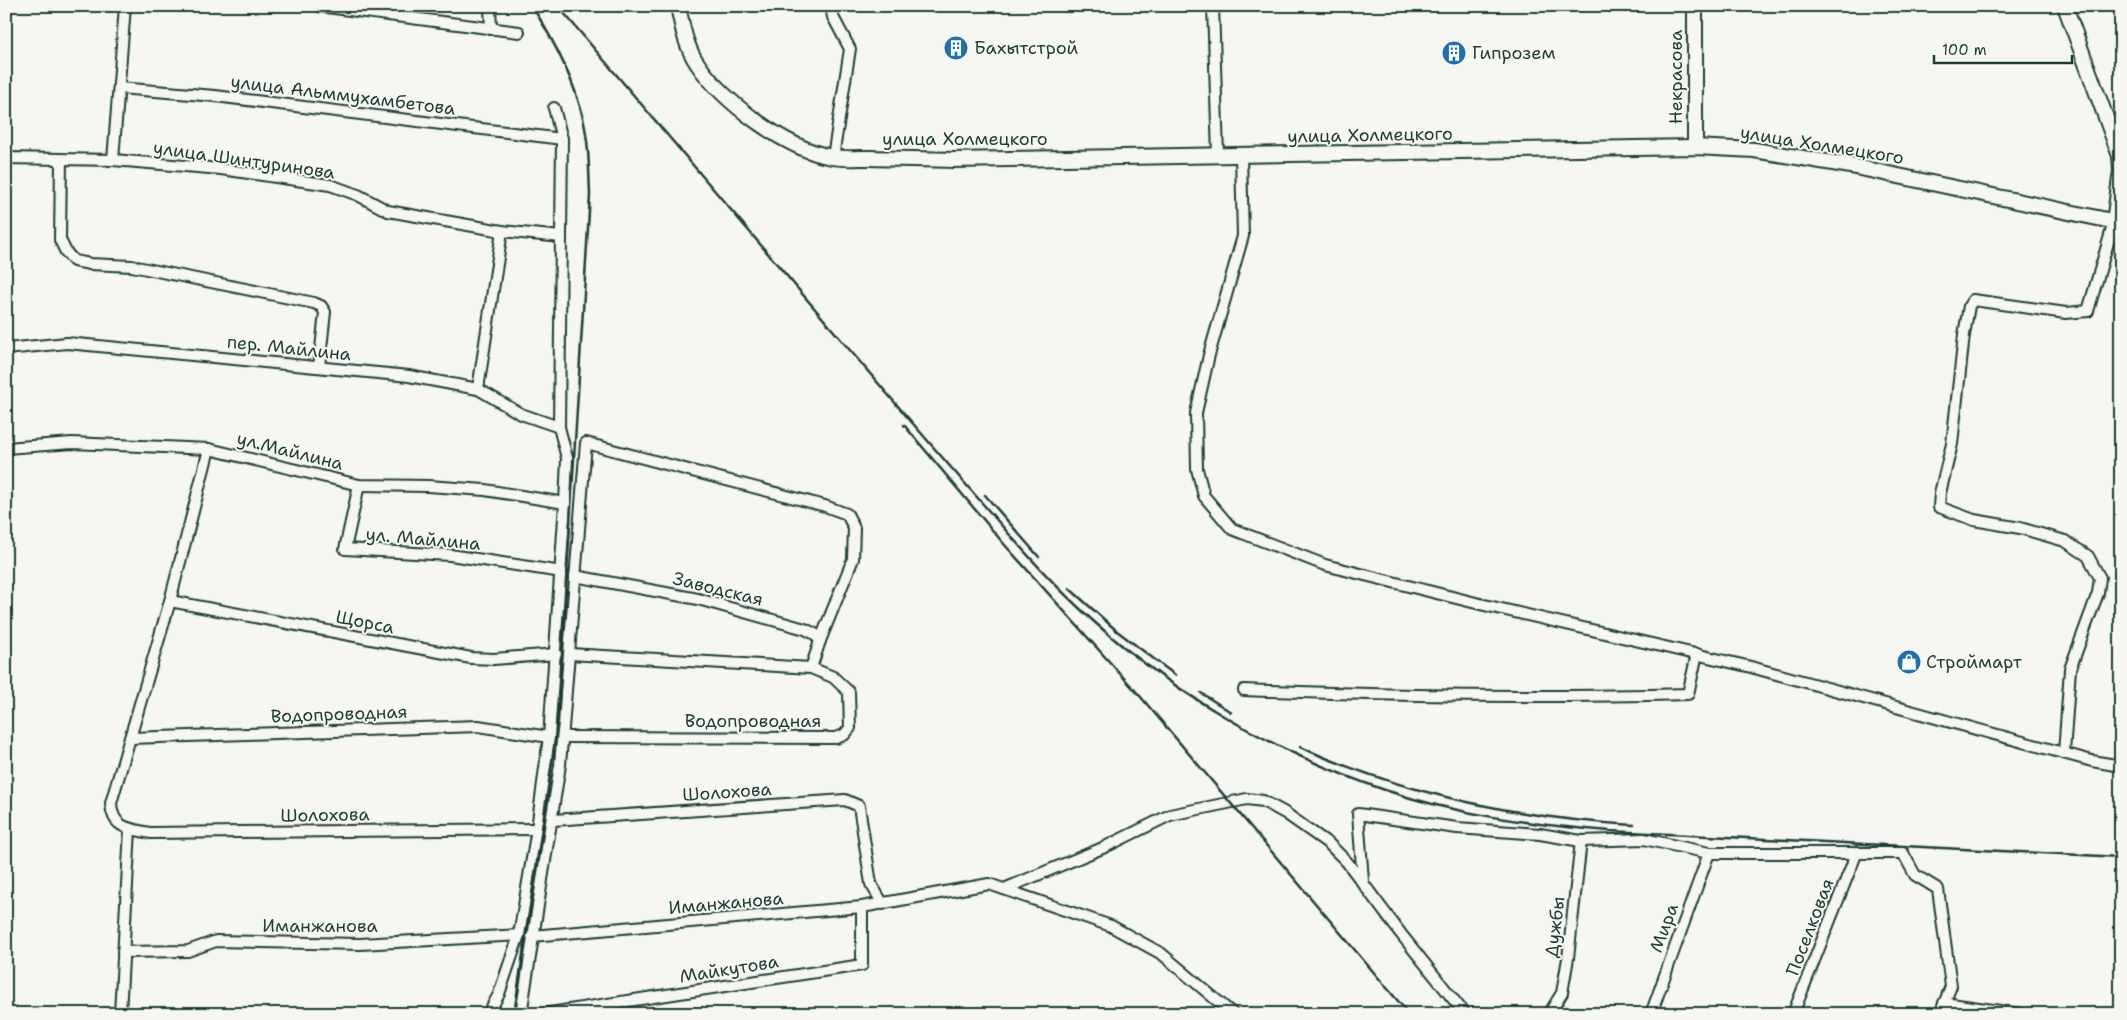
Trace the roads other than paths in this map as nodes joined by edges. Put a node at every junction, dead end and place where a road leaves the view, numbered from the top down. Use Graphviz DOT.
graph roads {
  1 [pos="125,6"];
  2 [pos="319,6"];
  3 [pos="490,6"];
  4 [pos="831,6"];
  5 [pos="1214,6"];
  6 [pos="1695,6"];
  7 [pos="2065,6"];
  8 [pos="679,9"];
  9 [pos="491,29"];
  10 [pos="519,32"];
  11 [pos="120,88"];
  12 [pos="554,108"];
  13 [pos="562,139"];
  14 [pos="1695,147"];
  15 [pos="1218,155"];
  16 [pos="1241,156"];
  17 [pos="833,157"];
  18 [pos="6,158"];
  19 [pos="61,160"];
  20 [pos="113,160"];
  21 [pos="2121,171"];
  22 [pos="2118,222"];
  23 [pos="502,231"];
  24 [pos="561,237"];
  25 [pos="6,349"];
  26 [pos="319,367"];
  27 [pos="478,390"];
  28 [pos="559,427"];
  29 [pos="6,448"];
  30 [pos="209,449"];
  31 [pos="359,485"];
  32 [pos="565,503"];
  33 [pos="562,572"];
  34 [pos="575,576"];
  35 [pos="170,601"];
  36 [pos="820,641"];
  37 [pos="556,654"];
  38 [pos="569,654"];
  39 [pos="1697,654"];
  40 [pos="811,668"];
  41 [pos="1244,690"];
  42 [pos="549,737"];
  43 [pos="563,737"];
  44 [pos="130,738"];
  45 [pos="2064,753"];
  46 [pos="546,764"];
  47 [pos="560,765"];
  48 [pos="2121,766"];
  49 [pos="553,820"];
  50 [pos="130,829"];
  51 [pos="537,829"];
  52 [pos="1581,840"];
  53 [pos="1857,852"];
  54 [pos="1709,853"];
  55 [pos="1363,882"];
  56 [pos="1004,889"];
  57 [pos="883,904"];
  58 [pos="862,908"];
  59 [pos="519,936"];
  60 [pos="532,936"];
  61 [pos="123,952"];
  62 [pos="1944,1003"];
  63 [pos="525,1011"];
  64 [pos="120,1014"];
  65 [pos="488,1014"];
  66 [pos="543,1014"];
  67 [pos="1233,1014"];
  68 [pos="1466,1014"];
  69 [pos="1549,1014"];
  70 [pos="1651,1014"];
  71 [pos="1793,1014"];
  72 [pos="1940,1014"];
  73 [pos="2021,1014"];
  1 -- 11 [label="street"];
  2 -- 9 [label="street"];
  3 -- 9 [label="street"];
  4 -- 17 [label="street"];
  5 -- 15 [label="street"];
  6 -- 14 [label="street, Некрасова"];
  7 -- 21 [label="street"];
  8 -- 17 [label="street, улица Холмецкого"];
  9 -- 10 [label="street"];
  11 -- 13 [label="street, улица Альммухамбетова"];
  11 -- 20 [label="street"];
  12 -- 13 [label="street"];
  13 -- 24 [label="street"];
  14 -- 16 [label="street, улица Холмецкого"];
  14 -- 22 [label="street, улица Холмецкого"];
  15 -- 16 [label="street, улица Холмецкого"];
  15 -- 17 [label="street, улица Холмецкого"];
  16 -- 39 [label="street"];
  18 -- 19 [label="street, улица Шинтуринова"];
  19 -- 20 [label="street, улица Шинтуринова"];
  19 -- 26 [label="street"];
  20 -- 23 [label="street, улица Шинтуринова"];
  21 -- 22 [label="street"];
  22 -- 45 [label="street"];
  23 -- 24 [label="street, улица Шинтуринова"];
  23 -- 27 [label="street"];
  24 -- 28 [label="street"];
  25 -- 26 [label="street, пер. Майлина"];
  26 -- 27 [label="street, пер. Майлина"];
  27 -- 28 [label="street, пер. Майлина"];
  28 -- 32 [label="street"];
  29 -- 30 [label="street, ул.Майлина"];
  30 -- 31 [label="street, ул.Майлина"];
  30 -- 35 [label="street"];
  31 -- 32 [label="street, ул.Майлина"];
  31 -- 33 [label="street, ул. Майлина"];
  32 -- 33 [label="street"];
  33 -- 37 [label="street"];
  34 -- 36 [label="street, Заводская"];
  34 -- 36 [label="street"];
  34 -- 38 [label="street"];
  35 -- 37 [label="street, Щорса"];
  35 -- 44 [label="street"];
  36 -- 40 [label="street"];
  37 -- 42 [label="street"];
  38 -- 40 [label="street"];
  38 -- 43 [label="street"];
  39 -- 41 [label="street"];
  39 -- 45 [label="street"];
  40 -- 43 [label="street, Водопроводная"];
  42 -- 44 [label="street, Водопроводная"];
  42 -- 46 [label="street"];
  43 -- 47 [label="street"];
  44 -- 50 [label="street, Шолохова"];
  45 -- 48 [label="street"];
  46 -- 47 [label="street"];
  46 -- 51 [label="street"];
  47 -- 49 [label="street"];
  49 -- 57 [label="street, Шолохова"];
  49 -- 60 [label="street"];
  50 -- 51 [label="street, Шолохова"];
  50 -- 61 [label="street"];
  51 -- 59 [label="street"];
  52 -- 54 [label="street"];
  52 -- 55 [label="street"];
  52 -- 69 [label="street, Дужбы"];
  53 -- 54 [label="street"];
  53 -- 62 [label="street"];
  53 -- 71 [label="street, Поселковая"];
  54 -- 70 [label="street, Мира"];
  55 -- 56 [label="street"];
  55 -- 68 [label="street"];
  56 -- 57 [label="street, Иманжанова"];
  56 -- 67 [label="street, Иманжанова"];
  57 -- 58 [label="street, Иманжанова"];
  58 -- 60 [label="street, Иманжанова"];
  58 -- 66 [label="street, Майкутова"];
  59 -- 61 [label="street, Иманжанова"];
  59 -- 65 [label="street"];
  60 -- 63 [label="street"];
  61 -- 64 [label="street"];
  62 -- 72 [label="street"];
  62 -- 73 [label="street"];
}
